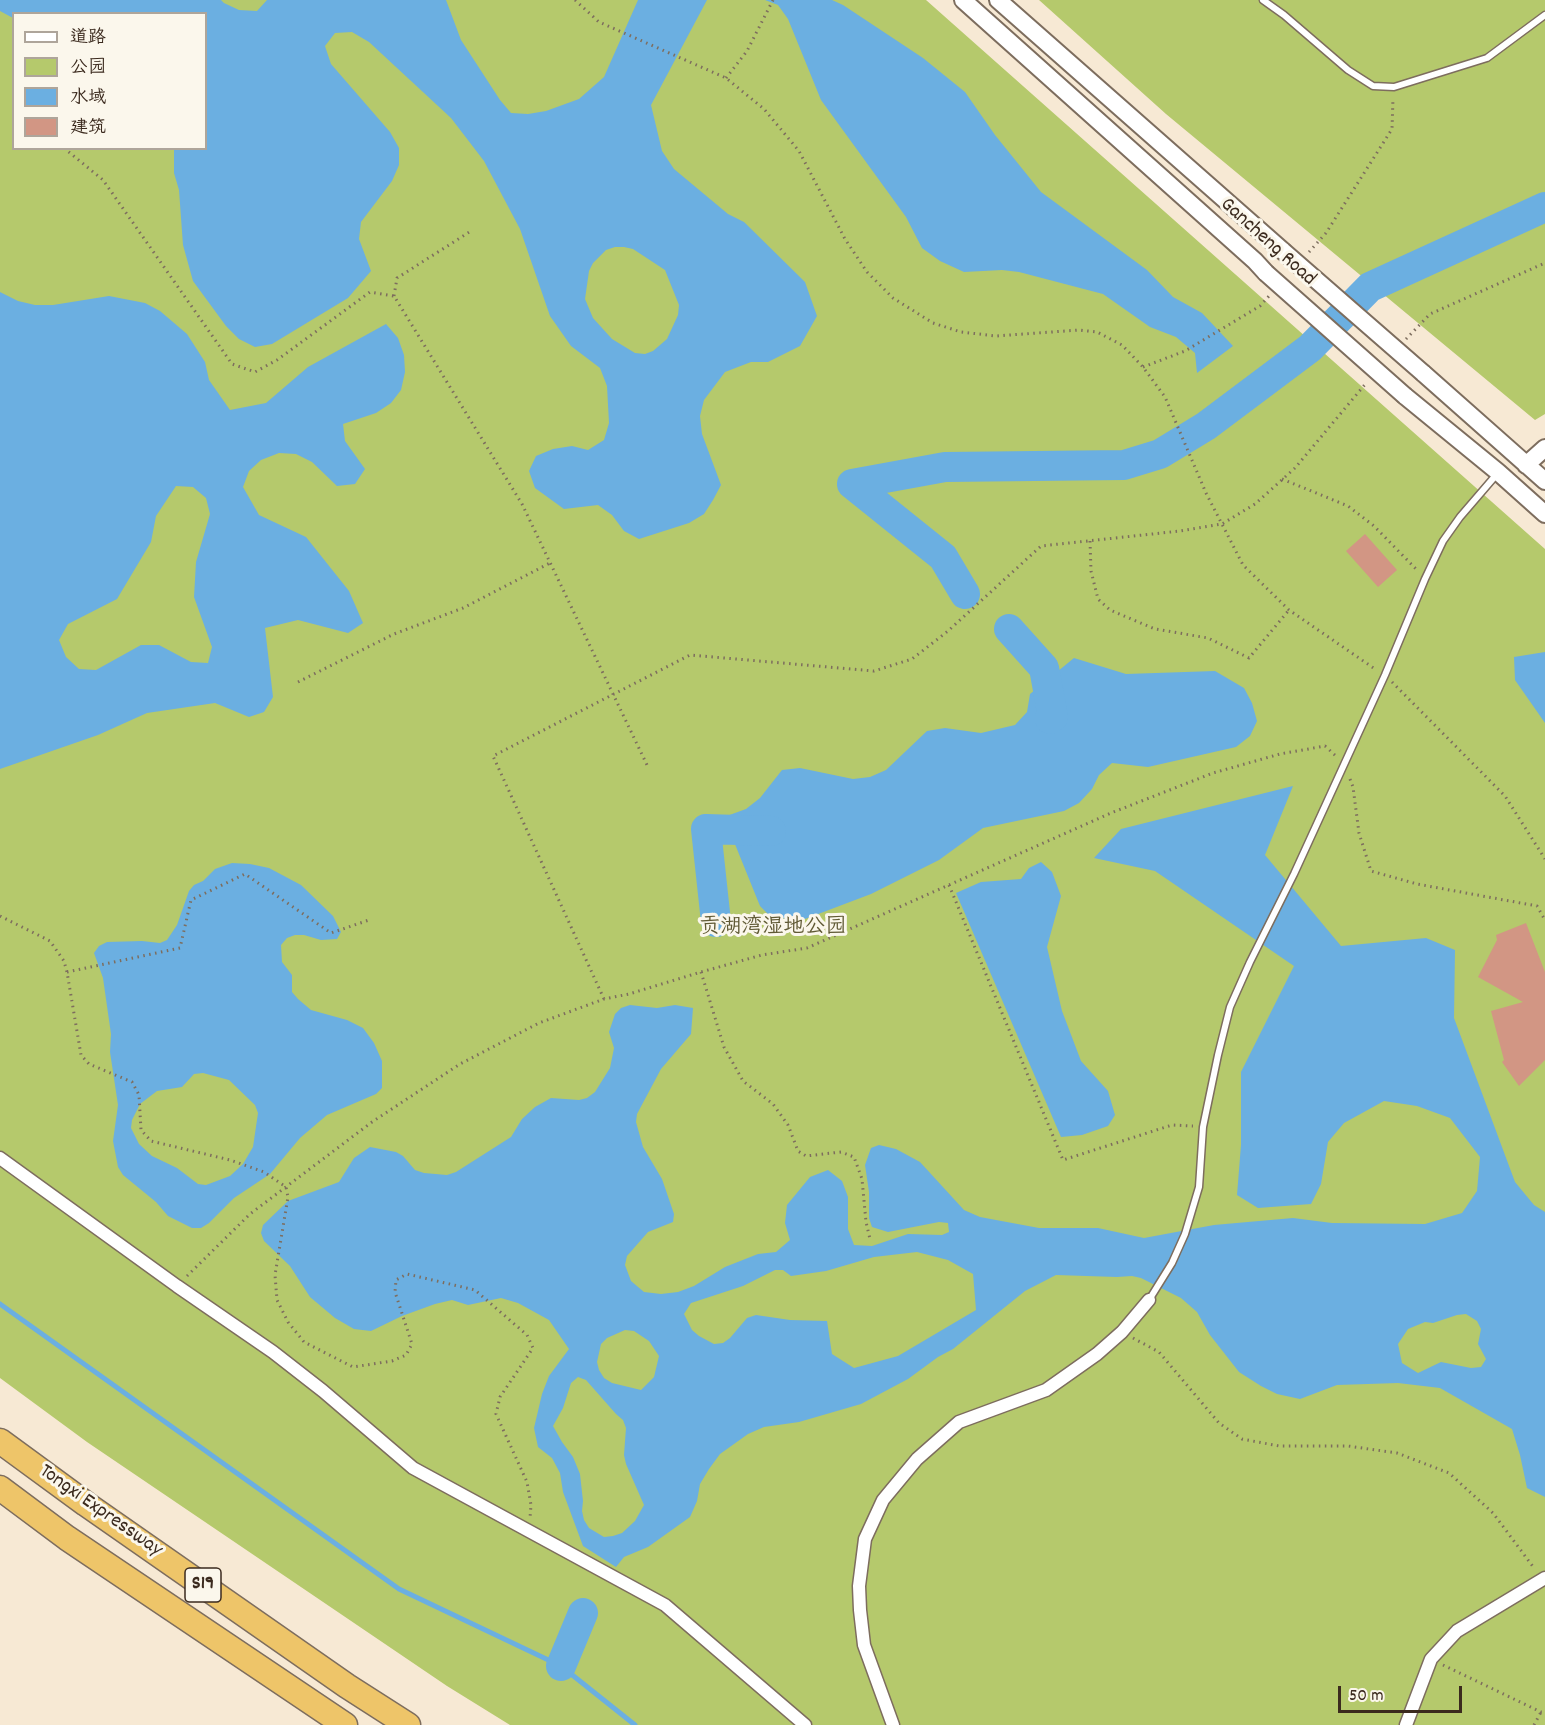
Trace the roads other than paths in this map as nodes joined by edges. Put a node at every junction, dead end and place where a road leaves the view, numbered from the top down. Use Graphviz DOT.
graph roads {
  1 [pos="963,0"];
  2 [pos="998,0"];
  3 [pos="1263,0"];
  4 [pos="1545,15"];
  5 [pos="1545,448"];
  6 [pos="1545,452"];
  7 [pos="1528,466"];
  8 [pos="1498,472"];
  9 [pos="1545,481"];
  10 [pos="1545,514"];
  11 [pos="0,1158"];
  12 [pos="1149,1300"];
  13 [pos="0,1441"];
  14 [pos="0,1488"];
  15 [pos="1544,1579"];
  16 [pos="345,1725"];
  17 [pos="408,1725"];
  18 [pos="805,1725"];
  19 [pos="893,1725"];
  20 [pos="1406,1725"];
  1 -- 8 [label="street, Gancheng Road, bridge"];
  2 -- 7 [label="street, Gancheng Road, bridge"];
  3 -- 4 [label="lane"];
  5 -- 7 [label="street"];
  6 -- 7 [label="street"];
  7 -- 9 [label="street, Gancheng Road"];
  8 -- 10 [label="street, Gancheng Road"];
  8 -- 12 [label="lane"];
  11 -- 18 [label="street"];
  12 -- 19 [label="street"];
  13 -- 17 [label="highway, Tongxi Expressway / S19"];
  14 -- 16 [label="highway, Tongxi Expressway / S19"];
  15 -- 20 [label="street"];
}
